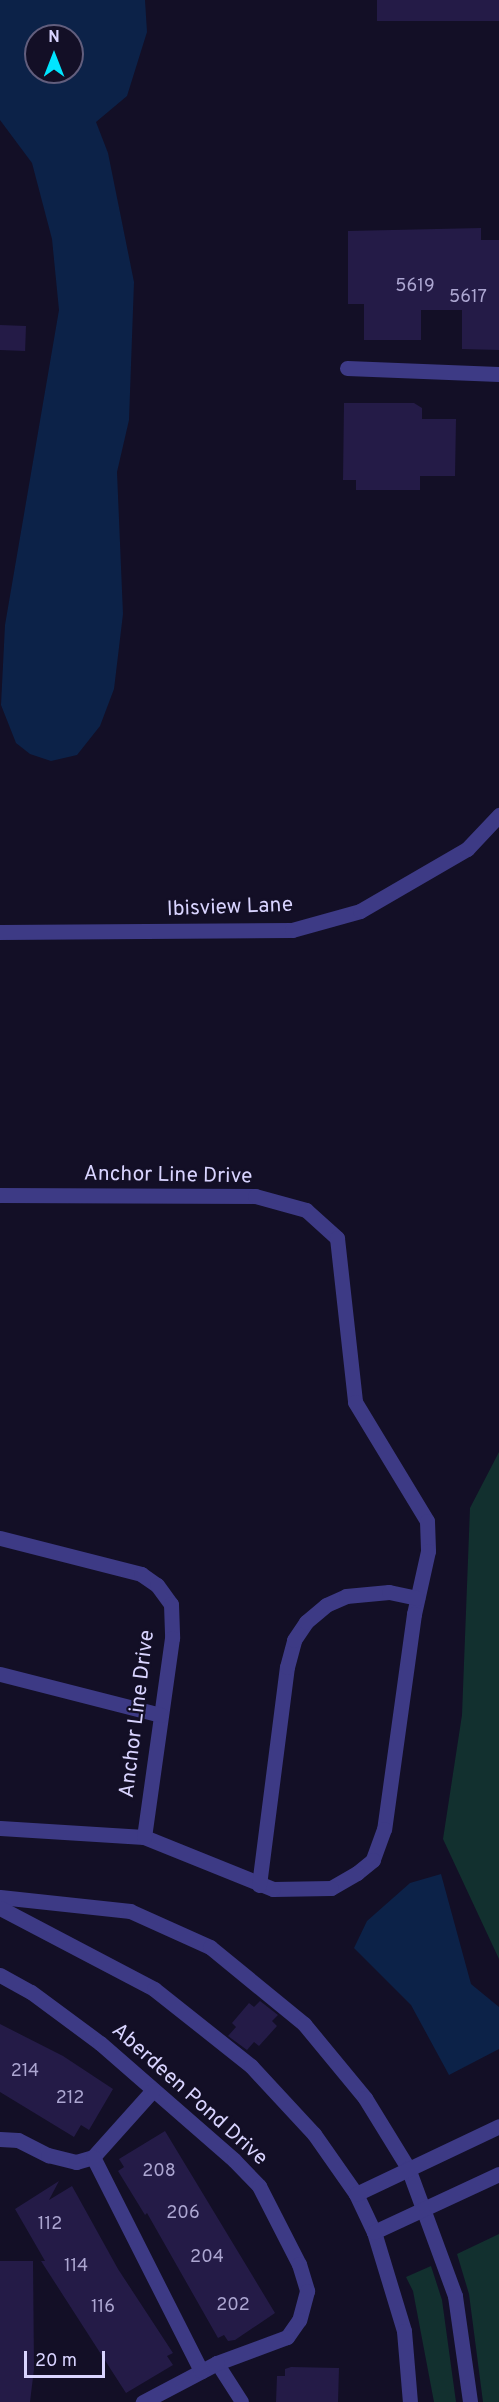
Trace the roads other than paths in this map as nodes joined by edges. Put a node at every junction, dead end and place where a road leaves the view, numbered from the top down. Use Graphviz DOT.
graph roads {
  1 [pos="346,368"];
  2 [pos="499,374"];
  3 [pos="499,815"];
  4 [pos="0,932"];
  5 [pos="0,1196"];
  6 [pos="0,1538"];
  7 [pos="417,1598"];
  8 [pos="0,1674"];
  9 [pos="161,1715"];
  10 [pos="0,1828"];
  11 [pos="144,1837"];
  12 [pos="259,1885"];
  13 [pos="0,1897"];
  14 [pos="0,1908"];
  15 [pos="0,1975"];
  16 [pos="153,2090"];
  17 [pos="499,2126"];
  18 [pos="0,2139"];
  19 [pos="93,2157"];
  20 [pos="408,2168"];
  21 [pos="499,2174"];
  22 [pos="356,2194"];
  23 [pos="426,2209"];
  24 [pos="374,2232"];
  25 [pos="217,2363"];
  26 [pos="201,2371"];
  27 [pos="143,2402"];
  28 [pos="242,2402"];
  29 [pos="410,2402"];
  30 [pos="470,2402"];
  1 -- 2 [label="street"];
  3 -- 4 [label="street, Ibisview Lane"];
  5 -- 7 [label="street, Anchor Line Drive"];
  6 -- 9 [label="street, Anchor Line Drive"];
  7 -- 12 [label="street, Anchor Line Drive"];
  7 -- 12 [label="street"];
  8 -- 9 [label="street"];
  9 -- 11 [label="street, Anchor Line Drive"];
  10 -- 11 [label="street, Anchor Line Drive"];
  11 -- 12 [label="street, Anchor Line Drive"];
  13 -- 20 [label="street"];
  14 -- 22 [label="street"];
  15 -- 16 [label="street, Aberdeen Pond Drive"];
  16 -- 19 [label="street"];
  16 -- 25 [label="street, Aberdeen Pond Drive"];
  17 -- 20 [label="street"];
  18 -- 19 [label="street"];
  19 -- 26 [label="street"];
  20 -- 22 [label="street"];
  20 -- 23 [label="street"];
  21 -- 23 [label="street"];
  22 -- 24 [label="street"];
  23 -- 24 [label="street"];
  23 -- 30 [label="street"];
  24 -- 29 [label="street"];
  25 -- 26 [label="street, Aberdeen Pond Drive"];
  25 -- 28 [label="lane"];
  26 -- 27 [label="street, Aberdeen Pond Drive"];
}
